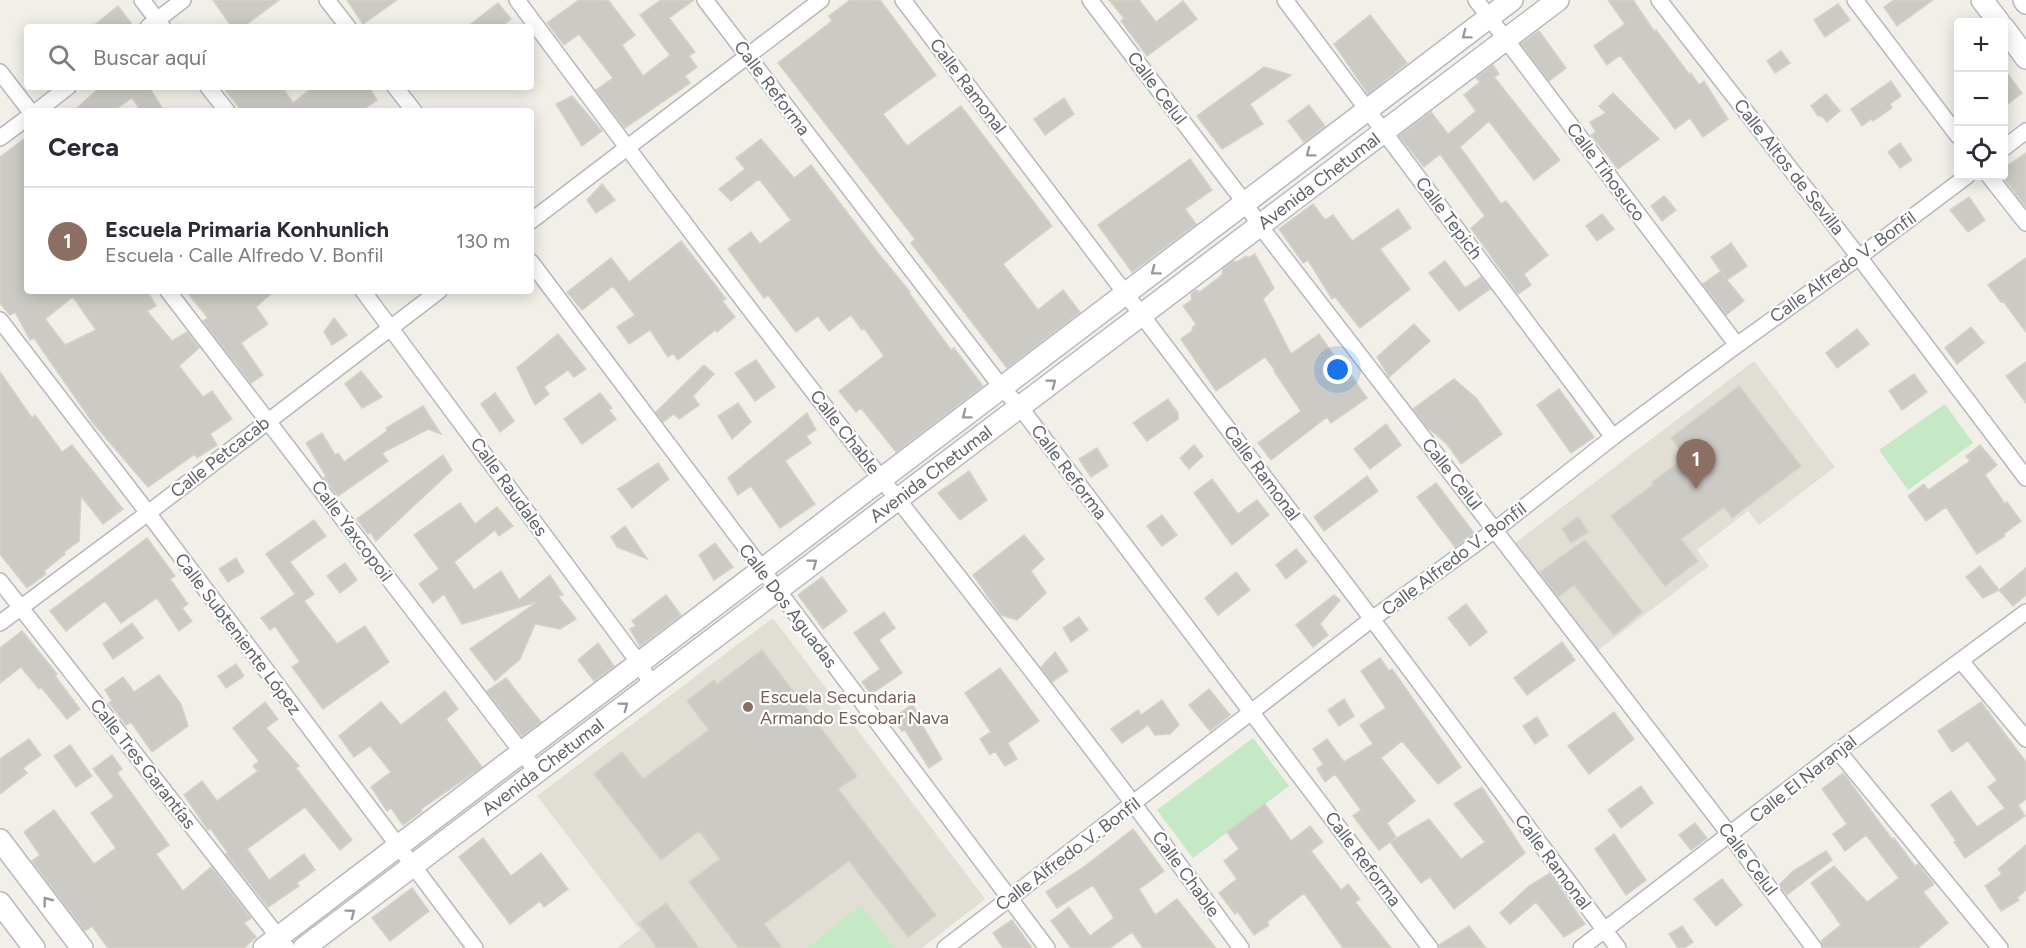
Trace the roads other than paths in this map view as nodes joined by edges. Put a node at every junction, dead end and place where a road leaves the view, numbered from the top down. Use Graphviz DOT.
graph roads {
  1 [pos="142,0"];
  2 [pos="183,0"];
  3 [pos="327,0"];
  4 [pos="517,0"];
  5 [pos="705,0"];
  6 [pos="821,0"];
  7 [pos="903,0"];
  8 [pos="1090,0"];
  9 [pos="1285,0"];
  10 [pos="1476,0"];
  11 [pos="1512,0"];
  12 [pos="1558,0"];
  13 [pos="1659,0"];
  14 [pos="1855,0"];
  15 [pos="1983,0"];
  16 [pos="1489,18"];
  17 [pos="1996,18"];
  18 [pos="155,24"];
  19 [pos="157,24"];
  20 [pos="346,24"];
  21 [pos="2008,33"];
  22 [pos="1505,40"];
  23 [pos="747,57"];
  24 [pos="2026,58"];
  25 [pos="0,72"];
  26 [pos="64,90"];
  27 [pos="210,90"];
  28 [pos="397,90"];
  29 [pos="28,108"];
  30 [pos="41,108"];
  31 [pos="224,108"];
  32 [pos="412,108"];
  33 [pos="1368,110"];
  34 [pos="24,120"];
  35 [pos="1954,129"];
  36 [pos="2026,131"];
  37 [pos="1384,132"];
  38 [pos="0,138"];
  39 [pos="2008,145"];
  40 [pos="627,148"];
  41 [pos="1962,180"];
  42 [pos="1992,180"];
  43 [pos="1245,203"];
  44 [pos="534,218"];
  45 [pos="2026,223"];
  46 [pos="1260,226"];
  47 [pos="1859,257"];
  48 [pos="534,266"];
  49 [pos="170,294"];
  50 [pos="365,294"];
  51 [pos="435,294"];
  52 [pos="1125,294"];
  53 [pos="1142,315"];
  54 [pos="0,320"];
  55 [pos="391,328"];
  56 [pos="1737,345"];
  57 [pos="1002,388"];
  58 [pos="1020,407"];
  59 [pos="267,420"];
  60 [pos="1613,437"];
  61 [pos="2026,478"];
  62 [pos="882,479"];
  63 [pos="899,498"];
  64 [pos="148,513"];
  65 [pos="1495,530"];
  66 [pos="762,570"];
  67 [pos="0,581"];
  68 [pos="777,591"];
  69 [pos="20,607"];
  70 [pos="2026,612"];
  71 [pos="1372,619"];
  72 [pos="0,622"];
  73 [pos="1961,661"];
  74 [pos="639,663"];
  75 [pos="652,685"];
  76 [pos="1251,712"];
  77 [pos="2026,739"];
  78 [pos="1838,751"];
  79 [pos="521,753"];
  80 [pos="537,772"];
  81 [pos="1134,803"];
  82 [pos="1730,835"];
  83 [pos="0,840"];
  84 [pos="398,847"];
  85 [pos="412,866"];
  86 [pos="1009,898"];
  87 [pos="0,903"];
  88 [pos="1604,930"];
  89 [pos="277,944"];
  90 [pos="34,948"];
  91 [pos="82,948"];
  92 [pos="304,948"];
  93 [pos="475,948"];
  94 [pos="945,948"];
  95 [pos="1047,948"];
  96 [pos="1241,948"];
  97 [pos="1430,948"];
  98 [pos="1581,948"];
  99 [pos="1618,948"];
  100 [pos="1814,948"];
  101 [pos="2000,948"];
  1 -- 18 [label="street"];
  2 -- 19 [label="street"];
  3 -- 20 [label="street"];
  4 -- 40 [label="street, Calle Chable"];
  5 -- 23 [label="street, Calle Reforma"];
  6 -- 23 [label="street"];
  7 -- 52 [label="street, Calle Ramonal"];
  8 -- 43 [label="street, Calle Celul"];
  9 -- 33 [label="street, Calle Tepich"];
  10 -- 16 [label="street, Calle Tihosuco"];
  11 -- 16 [label="main road, Avenida Chetumal"];
  12 -- 22 [label="main road, Avenida Chetumal"];
  13 -- 47 [label="street, Calle Altos de Sevilla"];
  14 -- 35 [label="street"];
  15 -- 17 [label="main road"];
  16 -- 22 [label="street, Calle Tihosuco"];
  16 -- 33 [label="main road, Avenida Chetumal, one-way"];
  21 -- 24 [label="main road"];
  22 -- 37 [label="main road, Avenida Chetumal"];
  22 -- 56 [label="street, Calle Tihosuco"];
  23 -- 40 [label="street"];
  23 -- 57 [label="street, Calle Reforma"];
  25 -- 29 [label="street"];
  26 -- 30 [label="street"];
  27 -- 31 [label="street"];
  28 -- 32 [label="street"];
  33 -- 37 [label="street, Calle Tepich"];
  33 -- 43 [label="main road, Avenida Chetumal, one-way"];
  34 -- 38 [label="street"];
  36 -- 39 [label="street"];
  37 -- 46 [label="main road, Avenida Chetumal"];
  37 -- 60 [label="street, Calle Tepich"];
  40 -- 44 [label="street"];
  40 -- 62 [label="street, Calle Chable"];
  41 -- 47 [label="street, Calle Alfredo V. Bonfil"];
  42 -- 45 [label="street"];
  43 -- 46 [label="street, Calle Celul"];
  43 -- 52 [label="main road, Avenida Chetumal, one-way"];
  46 -- 53 [label="main road, Avenida Chetumal"];
  46 -- 65 [label="street, Calle Celul"];
  47 -- 56 [label="street, Calle Alfredo V. Bonfil"];
  47 -- 61 [label="street, Calle Altos de Sevilla"];
  48 -- 66 [label="street, Calle Dos Aguadas"];
  49 -- 59 [label="street, Calle Yaxcopoil"];
  50 -- 55 [label="street, Calle Raudales"];
  51 -- 55 [label="street, Calle Petcacab"];
  52 -- 53 [label="street, Calle Ramonal"];
  52 -- 57 [label="main road, Avenida Chetumal"];
  58 -- 53 [label="main road, Avenida Chetumal, one-way"];
  53 -- 71 [label="street, Calle Ramonal"];
  54 -- 64 [label="street, Calle Subteniente López"];
  55 -- 59 [label="street, Calle Petcacab"];
  55 -- 74 [label="street, Calle Raudales"];
  56 -- 60 [label="street, Calle Alfredo V. Bonfil"];
  57 -- 58 [label="street, Calle Reforma"];
  57 -- 62 [label="main road, Avenida Chetumal, one-way"];
  58 -- 63 [label="main road, Avenida Chetumal"];
  58 -- 76 [label="street, Calle Reforma"];
  59 -- 64 [label="street, Calle Petcacab"];
  59 -- 79 [label="street, Calle Yaxcopoil"];
  60 -- 65 [label="street, Calle Alfredo V. Bonfil"];
  62 -- 63 [label="street, Calle Chable"];
  62 -- 66 [label="main road, Avenida Chetumal"];
  68 -- 63 [label="main road, Avenida Chetumal, one-way"];
  63 -- 81 [label="street, Calle Chable"];
  64 -- 69 [label="street, Calle Petcacab"];
  64 -- 84 [label="street, Calle Subteniente López"];
  65 -- 71 [label="street, Calle Alfredo V. Bonfil"];
  65 -- 82 [label="street, Calle Celul"];
  66 -- 68 [label="street, Calle Dos Aguadas"];
  66 -- 74 [label="main road, Avenida Chetumal"];
  67 -- 69 [label="street, Calle Tres Garantías"];
  68 -- 75 [label="main road, Avenida Chetumal"];
  68 -- 86 [label="street, Calle Dos Aguadas"];
  69 -- 72 [label="street, Calle Petcacab"];
  69 -- 89 [label="street, Calle Tres Garantías"];
  70 -- 73 [label="street, Calle El Naranjal"];
  71 -- 76 [label="street, Calle Alfredo V. Bonfil"];
  71 -- 88 [label="street, Calle Ramonal"];
  73 -- 77 [label="street"];
  73 -- 78 [label="street, Calle El Naranjal"];
  74 -- 75 [label="street, Calle Raudales"];
  74 -- 79 [label="main road, Avenida Chetumal"];
  80 -- 75 [label="main road, Avenida Chetumal, one-way"];
  76 -- 81 [label="street, Calle Alfredo V. Bonfil"];
  76 -- 97 [label="street, Calle Reforma"];
  78 -- 82 [label="street, Calle El Naranjal"];
  78 -- 101 [label="street"];
  79 -- 80 [label="street, Calle Yaxcopoil"];
  79 -- 84 [label="main road, Avenida Chetumal"];
  80 -- 85 [label="main road, Avenida Chetumal"];
  81 -- 86 [label="street, Calle Alfredo V. Bonfil"];
  81 -- 96 [label="street, Calle Chable"];
  82 -- 88 [label="street, Calle El Naranjal"];
  82 -- 100 [label="street, Calle Celul"];
  91 -- 83 [label="main road, one-way"];
  84 -- 85 [label="street, Calle Subteniente López"];
  84 -- 89 [label="main road, Avenida Chetumal"];
  92 -- 85 [label="main road, Avenida Chetumal, one-way"];
  85 -- 93 [label="street, Calle Subteniente López"];
  86 -- 94 [label="street, Calle Alfredo V. Bonfil"];
  86 -- 95 [label="street, Calle Dos Aguadas"];
  87 -- 90 [label="main road"];
  88 -- 98 [label="street, Calle El Naranjal"];
  88 -- 99 [label="street, Calle Ramonal"];
}
